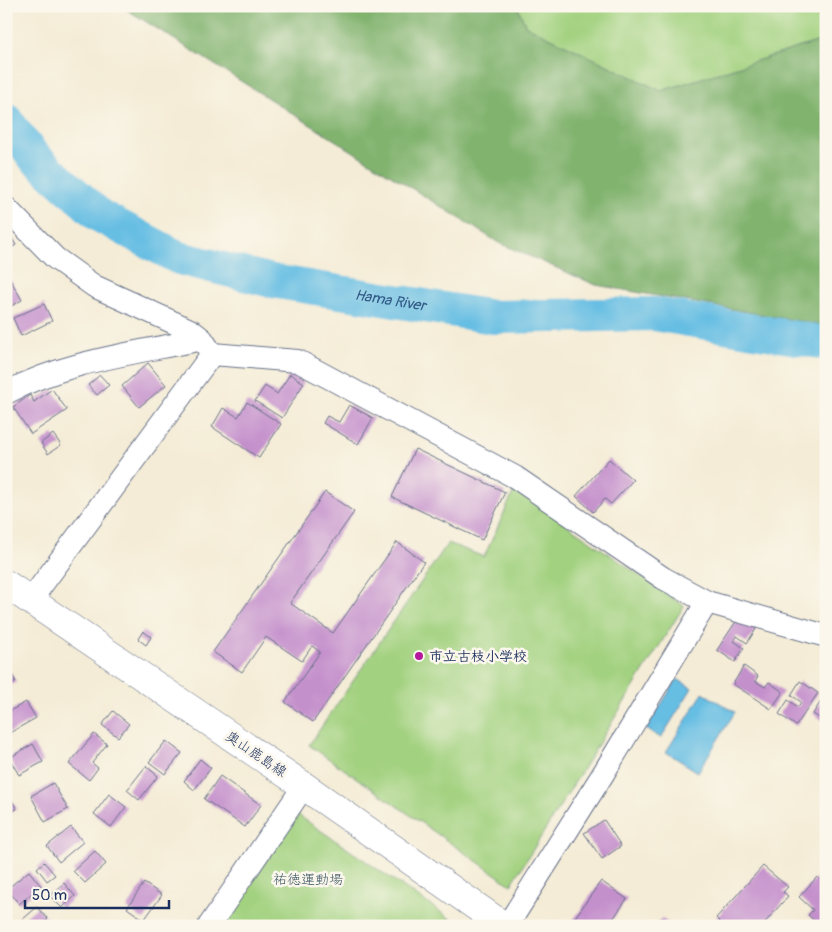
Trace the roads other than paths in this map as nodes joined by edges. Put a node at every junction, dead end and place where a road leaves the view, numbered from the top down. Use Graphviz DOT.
graph roads {
  1 [pos="6,208"];
  2 [pos="207,346"];
  3 [pos="6,393"];
  4 [pos="6,584"];
  5 [pos="30,600"];
  6 [pos="707,602"];
  7 [pos="826,636"];
  8 [pos="304,786"];
  9 [pos="208,926"];
  10 [pos="506,926"];
  1 -- 2 [label="street"];
  2 -- 3 [label="street"];
  2 -- 5 [label="street"];
  2 -- 6 [label="street"];
  4 -- 5 [label="main road, 奥山鹿島線"];
  5 -- 8 [label="main road, 奥山鹿島線"];
  6 -- 7 [label="street"];
  6 -- 10 [label="street"];
  8 -- 9 [label="street"];
  8 -- 10 [label="main road, 奥山鹿島線"];
}
